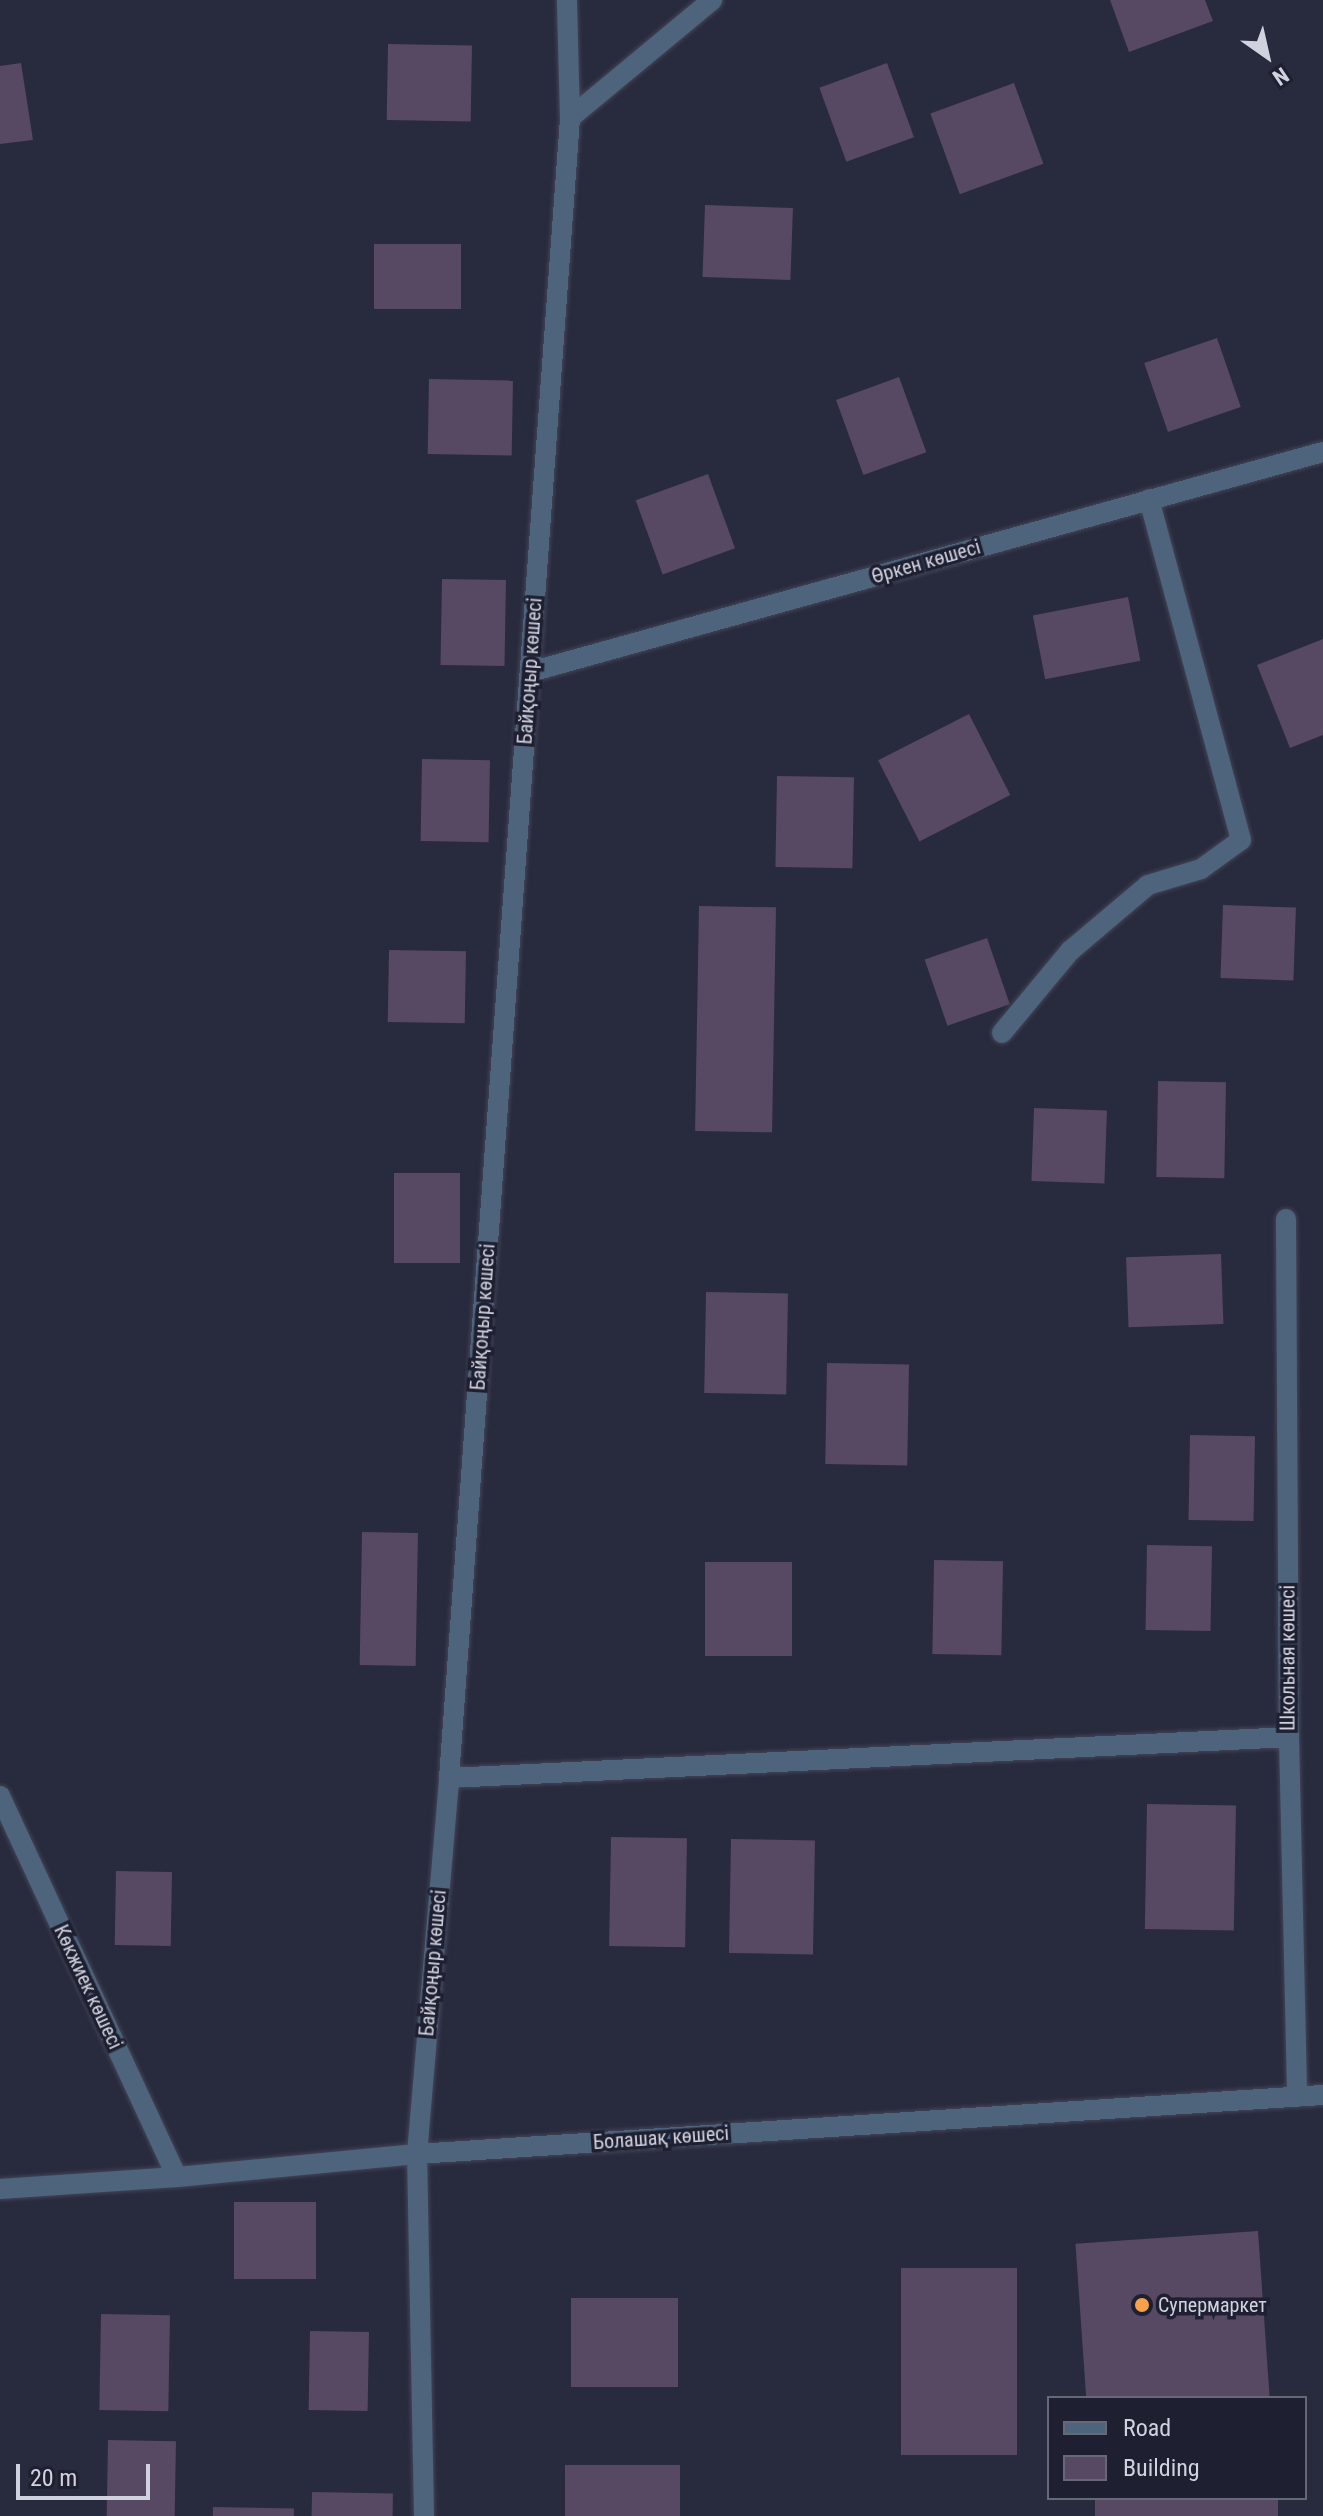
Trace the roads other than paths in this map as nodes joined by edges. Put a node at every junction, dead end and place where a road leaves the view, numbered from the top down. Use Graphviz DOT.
graph roads {
  1 [pos="567,0"];
  2 [pos="712,0"];
  3 [pos="570,118"];
  4 [pos="1323,452"];
  5 [pos="1149,499"];
  6 [pos="530,672"];
  7 [pos="1002,1033"];
  8 [pos="1286,1219"];
  9 [pos="1289,1737"];
  10 [pos="449,1778"];
  11 [pos="1,1802"];
  12 [pos="1323,2095"];
  13 [pos="1297,2097"];
  14 [pos="417,2154"];
  15 [pos="177,2177"];
  16 [pos="0,2189"];
  17 [pos="424,2516"];
  1 -- 3 [label="street, Байқоңыр көшесі"];
  2 -- 3 [label="street"];
  3 -- 6 [label="street, Байқоңыр көшесі"];
  4 -- 5 [label="street, Өркен көшесі"];
  5 -- 6 [label="street, Өркен көшесі"];
  5 -- 7 [label="street"];
  6 -- 10 [label="street, Байқоңыр көшесі"];
  8 -- 9 [label="street, Школьная көшесі"];
  9 -- 10 [label="street"];
  9 -- 13 [label="street, Школьная көшесі"];
  10 -- 14 [label="street, Байқоңыр көшесі"];
  11 -- 15 [label="street, Көкжиек көшесі"];
  12 -- 13 [label="street, Болашақ көшесі"];
  13 -- 14 [label="street, Болашақ көшесі"];
  14 -- 15 [label="street, Болашақ көшесі"];
  14 -- 17 [label="street, Байқоңыр көшесі"];
  15 -- 16 [label="street, Болашақ көшесі"];
}
